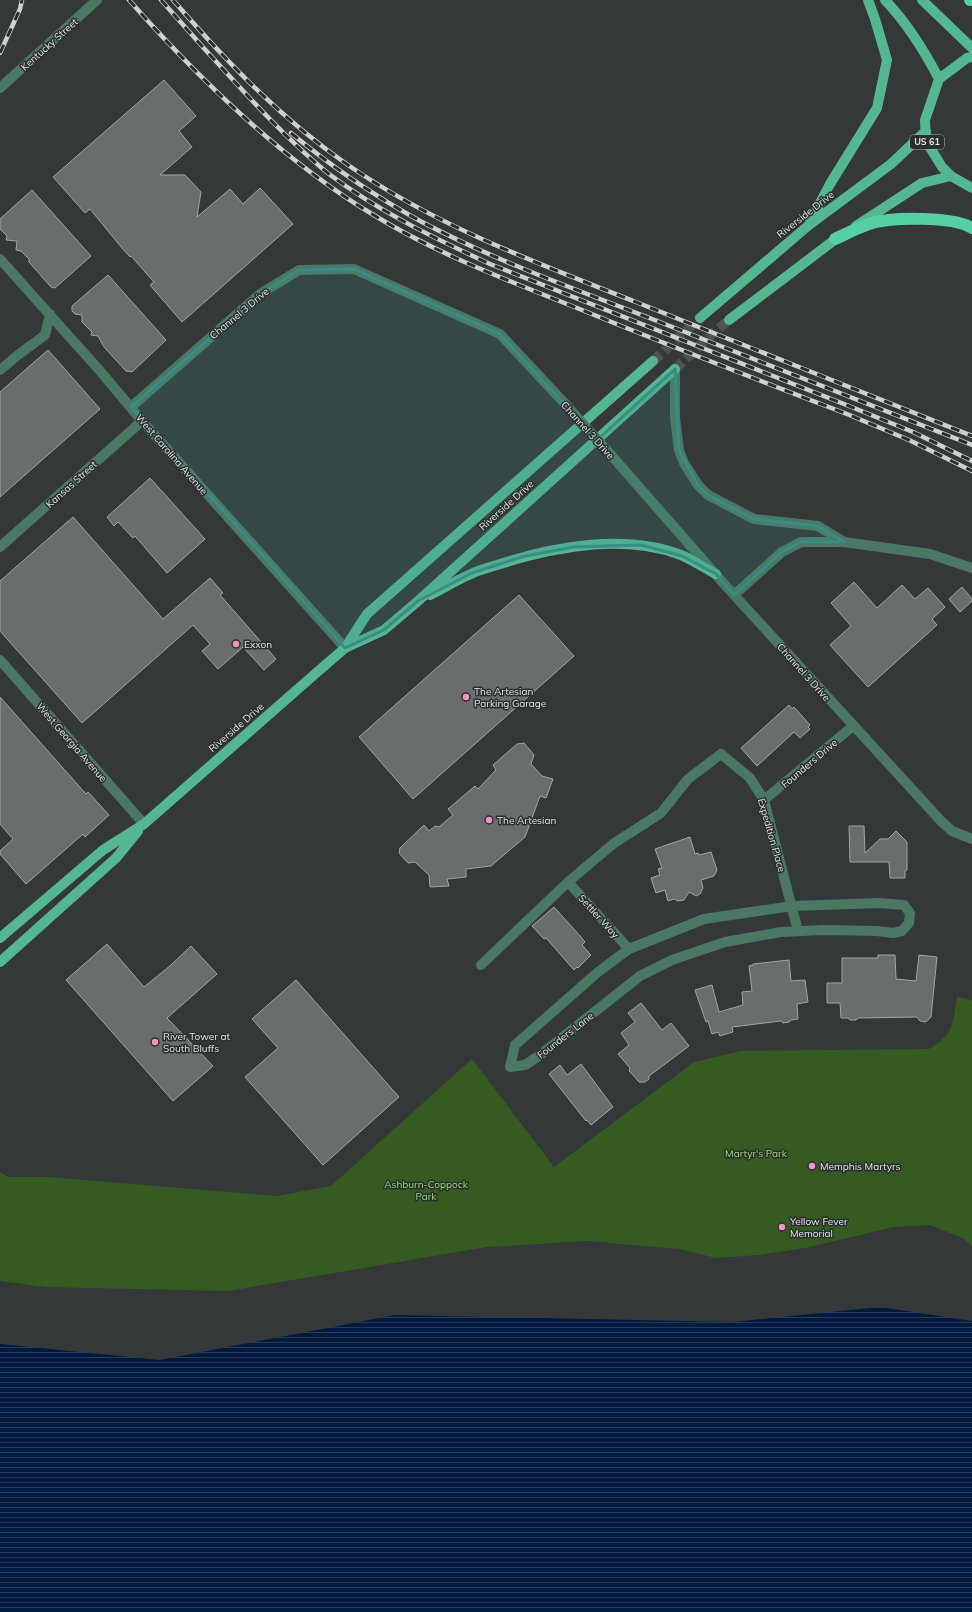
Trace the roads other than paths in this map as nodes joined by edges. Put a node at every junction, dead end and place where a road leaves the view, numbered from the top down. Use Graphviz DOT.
graph roads {
  1 [pos="97,0"];
  2 [pos="868,0"];
  3 [pos="885,0"];
  4 [pos="922,0"];
  5 [pos="972,48"];
  6 [pos="972,57"];
  7 [pos="939,79"];
  8 [pos="0,88"];
  9 [pos="926,131"];
  10 [pos="951,176"];
  11 [pos="972,188"];
  12 [pos="808,225"];
  13 [pos="972,228"];
  14 [pos="835,239"];
  15 [pos="0,259"];
  16 [pos="50,314"];
  17 [pos="700,318"];
  18 [pos="729,320"];
  19 [pos="653,361"];
  20 [pos="675,369"];
  21 [pos="0,370"];
  22 [pos="131,407"];
  23 [pos="142,421"];
  24 [pos="844,542"];
  25 [pos="0,547"];
  26 [pos="972,568"];
  27 [pos="716,574"];
  28 [pos="734,595"];
  29 [pos="418,601"];
  30 [pos="344,648"];
  31 [pos="0,660"];
  32 [pos="853,726"];
  33 [pos="764,800"];
  34 [pos="144,824"];
  35 [pos="972,839"];
  36 [pos="568,882"];
  37 [pos="792,906"];
  38 [pos="798,931"];
  39 [pos="0,938"];
  40 [pos="630,949"];
  41 [pos="0,962"];
  42 [pos="481,965"];
  1 -- 8 [label="street, Kentucky Street"];
  2 -- 12 [label="main road"];
  3 -- 7 [label="main road"];
  4 -- 5 [label="main road"];
  6 -- 7 [label="main road"];
  7 -- 9 [label="main road, US 61"];
  9 -- 10 [label="main road, US 61"];
  9 -- 12 [label="main road, Riverside Drive"];
  10 -- 11 [label="main road, US 61"];
  10 -- 14 [label="main road"];
  12 -- 17 [label="main road, Riverside Drive"];
  13 -- 14 [label="highway"];
  14 -- 18 [label="main road"];
  15 -- 16 [label="street, West Carolina Avenue"];
  16 -- 21 [label="street"];
  16 -- 22 [label="street, West Carolina Avenue"];
  19 -- 30 [label="main road, Riverside Drive"];
  20 -- 24 [label="street"];
  20 -- 29 [label="main road, Riverside Drive"];
  22 -- 23 [label="street, West Carolina Avenue"];
  22 -- 27 [label="street, Channel 3 Drive, bridge"];
  23 -- 25 [label="street, Kansas Street"];
  23 -- 30 [label="street, West Carolina Avenue"];
  24 -- 26 [label="street"];
  24 -- 28 [label="street"];
  27 -- 28 [label="street, Channel 3 Drive"];
  27 -- 29 [label="main road"];
  28 -- 32 [label="street, Channel 3 Drive"];
  29 -- 30 [label="main road, Riverside Drive"];
  30 -- 34 [label="main road, Riverside Drive"];
  31 -- 34 [label="street, West Georgia Avenue"];
  32 -- 33 [label="street, Founders Drive"];
  32 -- 35 [label="street, Channel 3 Drive"];
  33 -- 36 [label="street, Expedition Place"];
  33 -- 37 [label="street, Expedition Place"];
  34 -- 39 [label="main road, Riverside Drive"];
  34 -- 41 [label="main road, Riverside Drive"];
  36 -- 40 [label="street, Settler Way"];
  36 -- 42 [label="street"];
  37 -- 38 [label="street, Expedition Place"];
  37 -- 38 [label="street, Founders Lane"];
  37 -- 40 [label="street, Founders Lane"];
  38 -- 40 [label="street, Founders Lane"];
}
